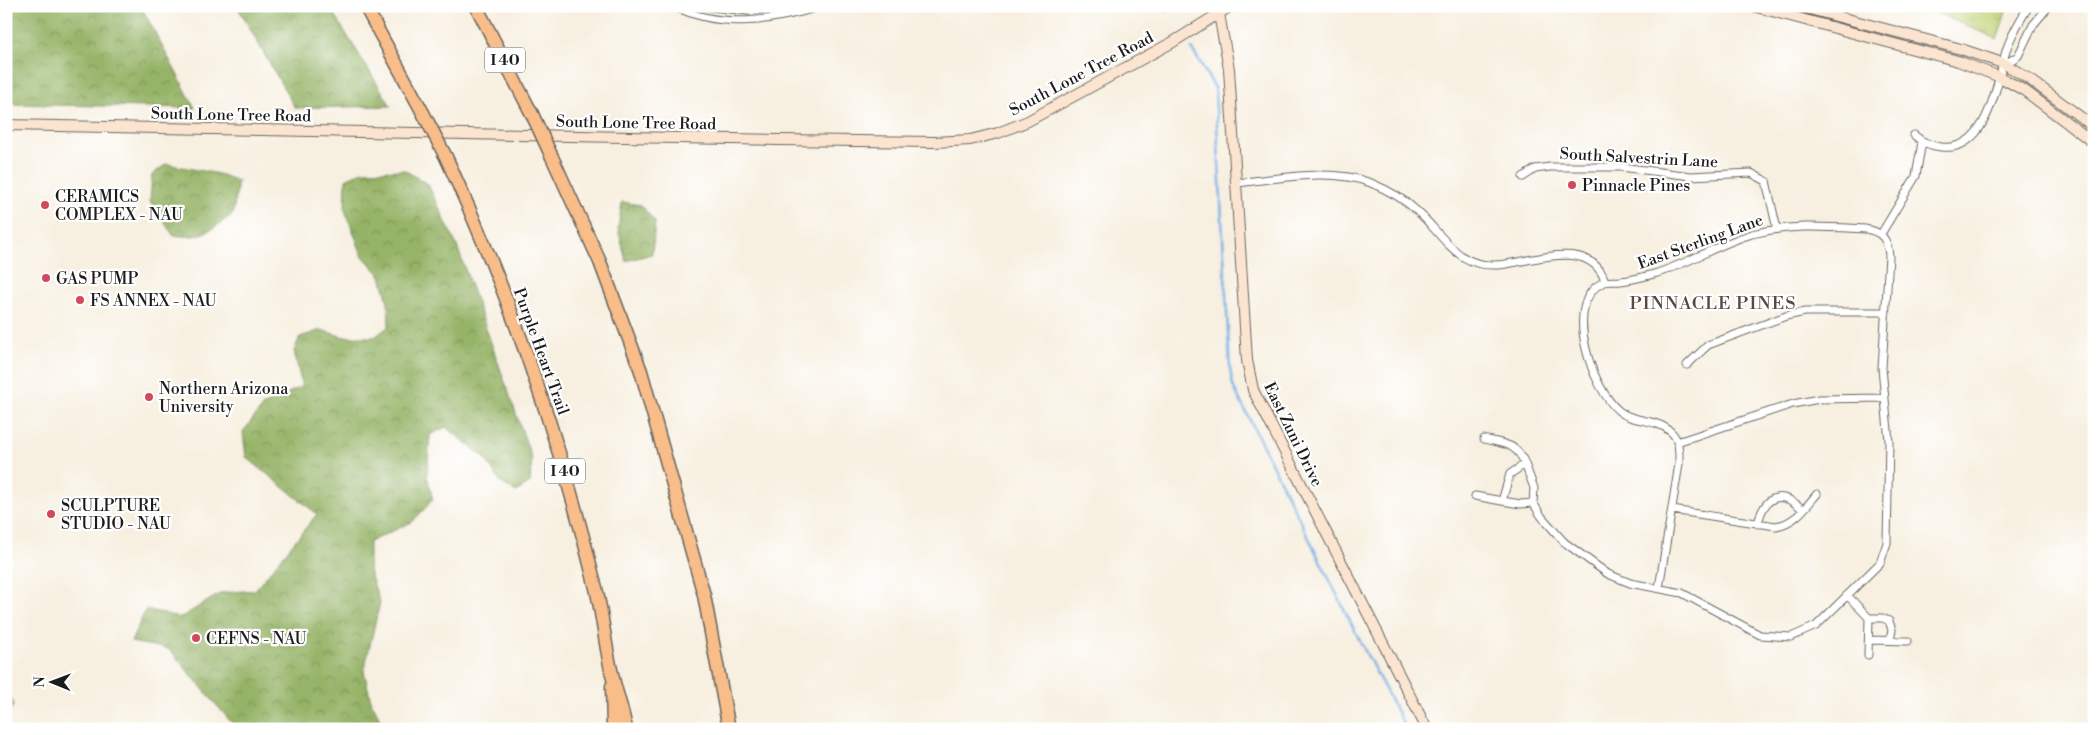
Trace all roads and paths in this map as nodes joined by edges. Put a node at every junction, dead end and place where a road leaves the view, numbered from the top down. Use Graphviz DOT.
graph roads {
  1 [pos="365,6"];
  2 [pos="476,6"];
  3 [pos="674,6"];
  4 [pos="702,6"];
  5 [pos="788,6"];
  6 [pos="822,6"];
  7 [pos="1231,6"];
  8 [pos="1752,6"];
  9 [pos="1798,6"];
  10 [pos="2029,6"];
  11 [pos="2050,6"];
  12 [pos="1218,10"];
  13 [pos="2005,64"];
  14 [pos="2000,77"];
  15 [pos="6,125"];
  16 [pos="2094,127"];
  17 [pos="1914,135"];
  18 [pos="1922,142"];
  19 [pos="2094,143"];
  20 [pos="1523,178"];
  21 [pos="1236,183"];
  22 [pos="1777,229"];
  23 [pos="1881,234"];
  24 [pos="1605,281"];
  25 [pos="1886,312"];
  26 [pos="1687,365"];
  27 [pos="1884,398"];
  28 [pos="1484,439"];
  29 [pos="1677,442"];
  30 [pos="1525,464"];
  31 [pos="1817,494"];
  32 [pos="1475,496"];
  33 [pos="1502,501"];
  34 [pos="1533,503"];
  35 [pos="1672,510"];
  36 [pos="1803,510"];
  37 [pos="1758,524"];
  38 [pos="1659,588"];
  39 [pos="1847,595"];
  40 [pos="1869,618"];
  41 [pos="1869,640"];
  42 [pos="1890,640"];
  43 [pos="1908,641"];
  44 [pos="1868,655"];
  45 [pos="612,676"];
  46 [pos="613,729"];
  47 [pos="626,729"];
  48 [pos="729,729"];
  49 [pos="1428,729"];
  1 -- 45 [label="highway, Purple Heart Trail / I 40, bridge"];
  2 -- 48 [label="highway, I 40, bridge"];
  3 -- 6 [label="street"];
  4 -- 5 [label="street"];
  7 -- 12 [label="main road, South Lone Tree Road"];
  8 -- 14 [label="main road"];
  9 -- 13 [label="main road"];
  10 -- 13 [label="street"];
  11 -- 13 [label="street"];
  12 -- 15 [label="main road, South Lone Tree Road"];
  12 -- 21 [label="main road, East Zuni Drive"];
  13 -- 14 [label="street"];
  13 -- 16 [label="main road"];
  14 -- 18 [label="street"];
  14 -- 19 [label="main road"];
  17 -- 18 [label="street"];
  18 -- 23 [label="street"];
  20 -- 22 [label="street, South Salvestrin Lane"];
  21 -- 24 [label="street"];
  21 -- 49 [label="main road, East Zuni Drive"];
  22 -- 23 [label="street, East Sterling Lane"];
  22 -- 24 [label="street, East Sterling Lane"];
  23 -- 25 [label="street"];
  24 -- 29 [label="street"];
  25 -- 26 [label="street"];
  25 -- 27 [label="street"];
  27 -- 29 [label="street"];
  27 -- 39 [label="street"];
  28 -- 30 [label="street"];
  29 -- 35 [label="street"];
  30 -- 33 [label="street"];
  30 -- 34 [label="street"];
  31 -- 36 [label="street"];
  32 -- 33 [label="street"];
  33 -- 34 [label="street"];
  34 -- 38 [label="street"];
  35 -- 37 [label="street"];
  35 -- 38 [label="street"];
  36 -- 37 [label="street"];
  36 -- 37 [label="street"];
  38 -- 39 [label="street"];
  39 -- 40 [label="street"];
  40 -- 41 [label="street"];
  40 -- 42 [label="street"];
  41 -- 42 [label="street"];
  41 -- 44 [label="street"];
  42 -- 43 [label="street"];
  45 -- 46 [label="highway"];
  45 -- 47 [label="highway, Purple Heart Trail / I 40"];
}
